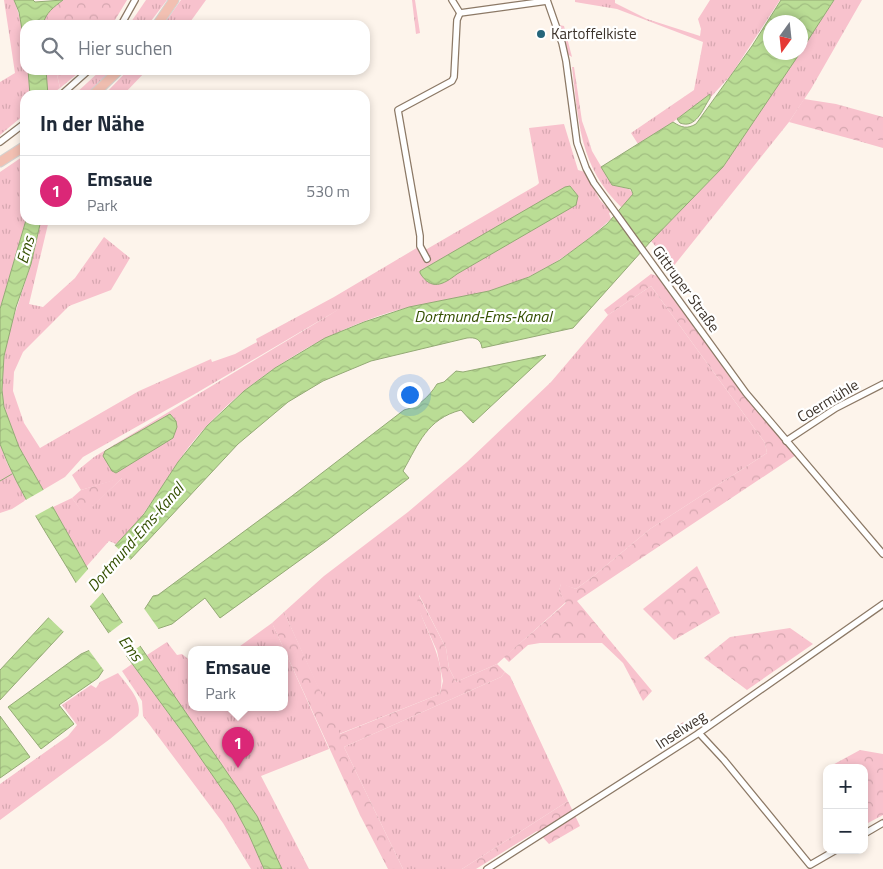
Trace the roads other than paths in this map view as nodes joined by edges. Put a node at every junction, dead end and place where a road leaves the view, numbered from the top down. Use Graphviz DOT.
graph roads {
  1 [pos="135,0"];
  2 [pos="174,0"];
  3 [pos="452,0"];
  4 [pos="547,0"];
  5 [pos="460,12"];
  6 [pos="123,20"];
  7 [pos="160,20"];
  8 [pos="83,75"];
  9 [pos="114,75"];
  10 [pos="66,90"];
  11 [pos="98,90"];
  12 [pos="20,127"];
  13 [pos="0,142"];
  14 [pos="20,149"];
  15 [pos="0,162"];
  16 [pos="427,258"];
  17 [pos="883,384"];
  18 [pos="786,441"];
  19 [pos="883,554"];
  20 [pos="883,604"];
  21 [pos="699,733"];
  22 [pos="883,823"];
  23 [pos="868,832"];
  24 [pos="829,854"];
  25 [pos="487,869"];
  1 -- 6 [label="street"];
  2 -- 7 [label="highway"];
  3 -- 5 [label="street"];
  4 -- 5 [label="street, Gittruper Straße"];
  4 -- 18 [label="street, Gittruper Straße"];
  5 -- 16 [label="street"];
  8 -- 10 [label="street"];
  9 -- 11 [label="highway"];
  12 -- 13 [label="street"];
  14 -- 15 [label="highway"];
  17 -- 18 [label="street, Coermühle"];
  18 -- 19 [label="street, Gittruper Straße"];
  20 -- 21 [label="street, Inselweg"];
  21 -- 24 [label="street"];
  21 -- 25 [label="street, Inselweg"];
  22 -- 23 [label="street"];
}
